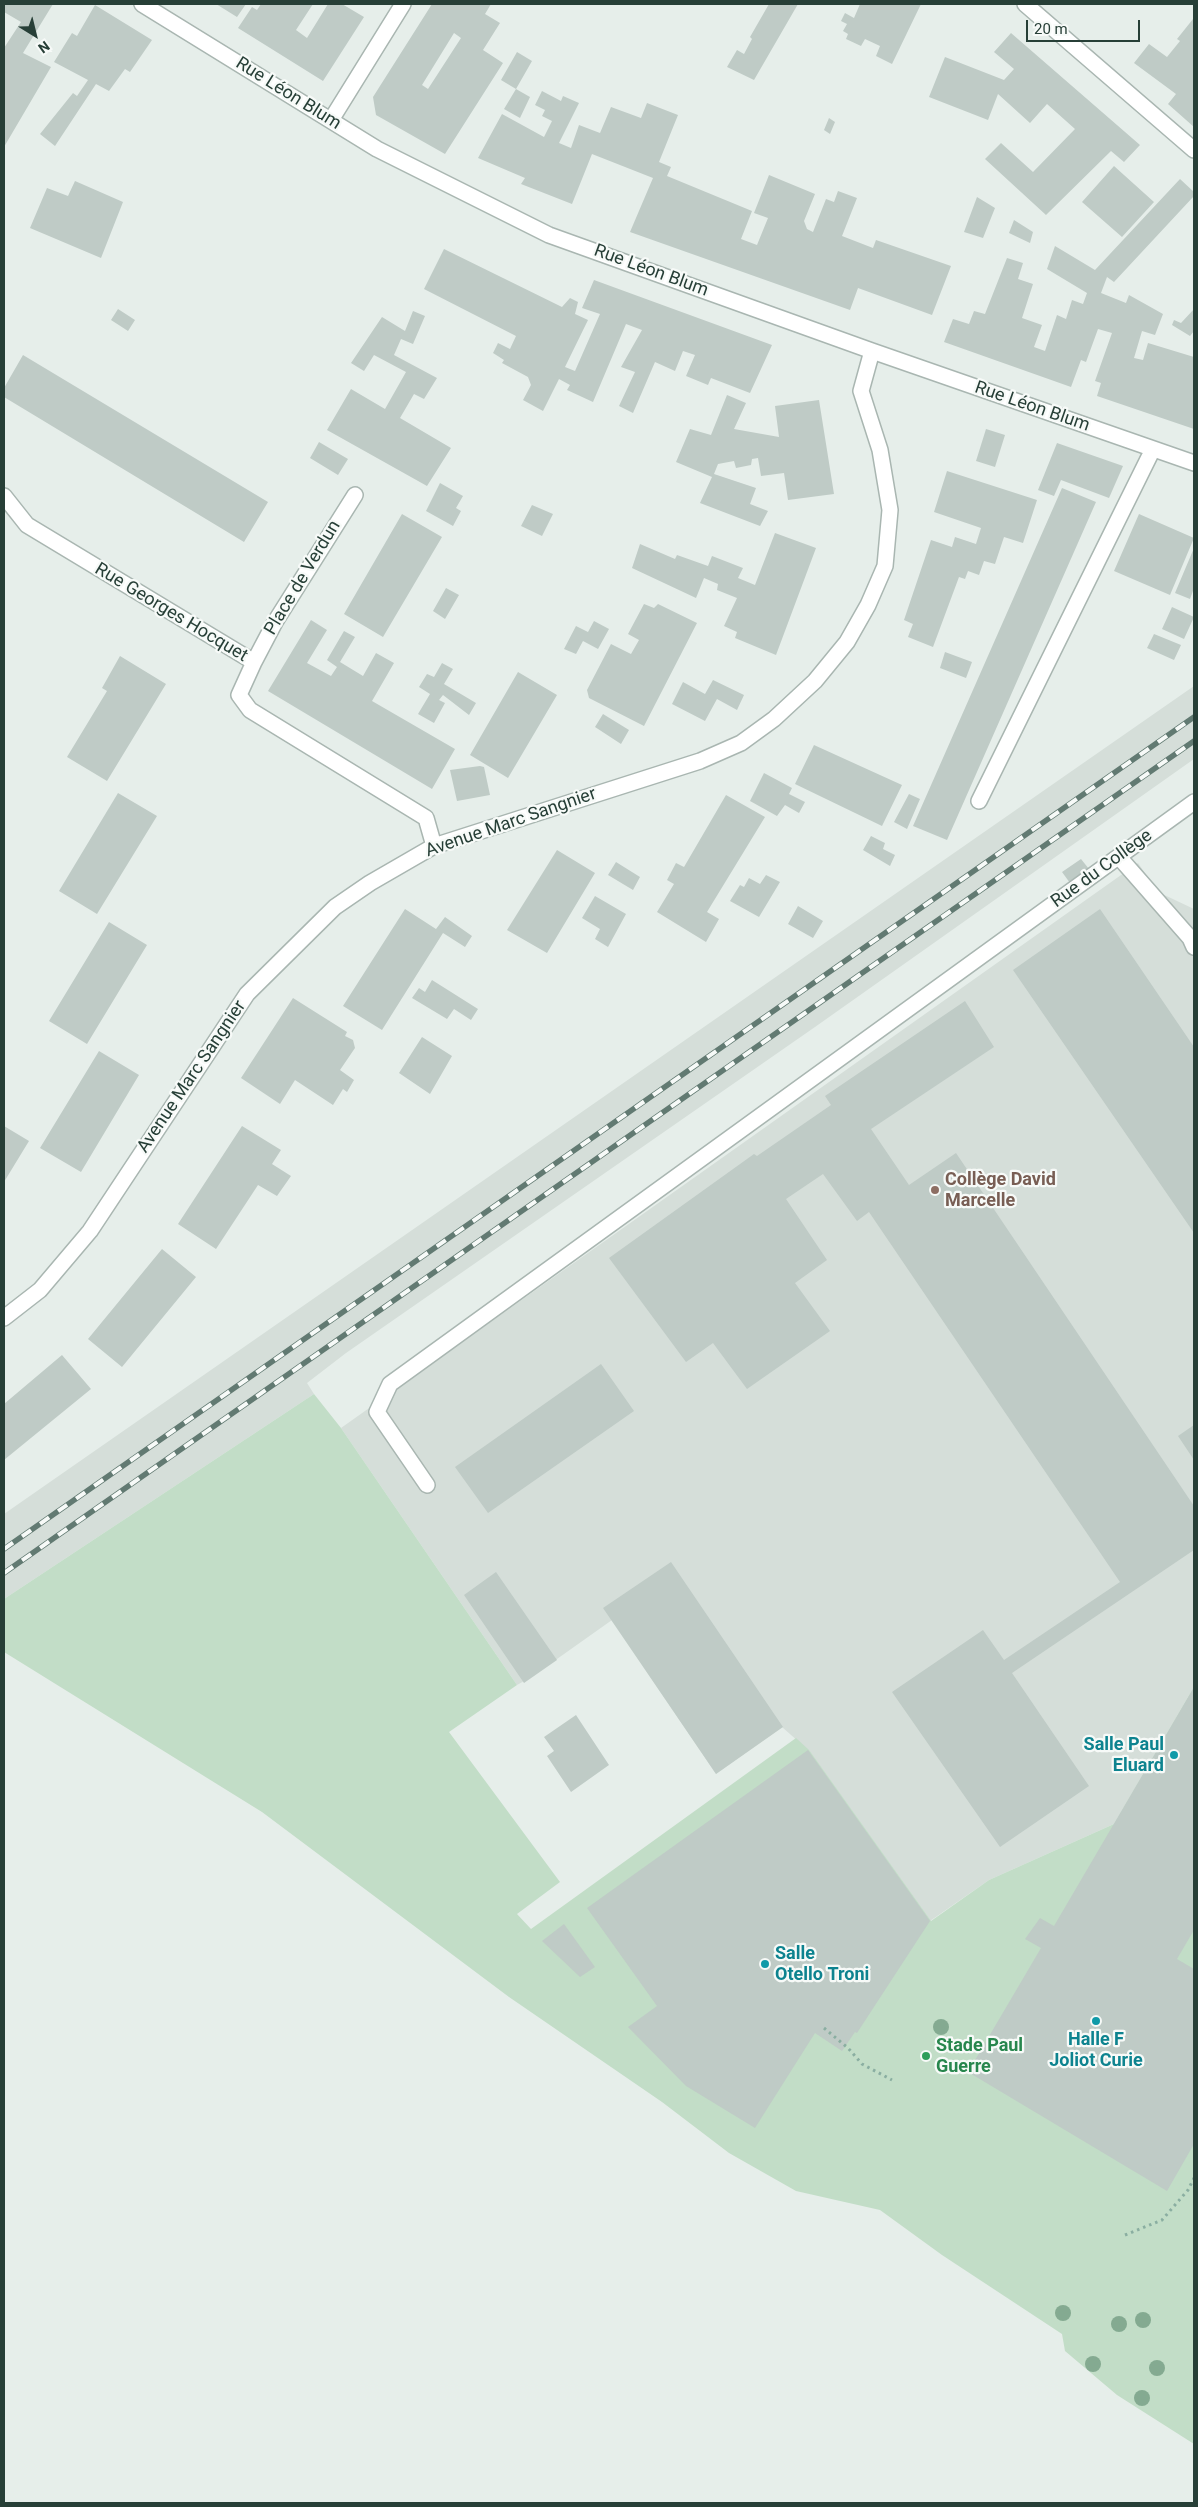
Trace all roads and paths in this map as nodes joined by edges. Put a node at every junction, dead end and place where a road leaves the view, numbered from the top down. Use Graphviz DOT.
graph roads {
  1 [pos="142,4"];
  2 [pos="403,4"];
  3 [pos="1025,4"];
  4 [pos="331,120"];
  5 [pos="1194,150"];
  6 [pos="872,351"];
  7 [pos="1153,449"];
  8 [pos="1194,463"];
  9 [pos="355,495"];
  10 [pos="4,496"];
  11 [pos="254,662"];
  12 [pos="979,801"];
  13 [pos="1194,802"];
  14 [pos="434,846"];
  15 [pos="1120,857"];
  16 [pos="1194,946"];
  17 [pos="4,1318"];
  18 [pos="426,1485"];
  19 [pos="824,2028"];
  20 [pos="892,2080"];
  21 [pos="1194,2178"];
  22 [pos="1125,2235"];
  1 -- 4 [label="street, Rue Léon Blum"];
  2 -- 4 [label="street"];
  3 -- 5 [label="street"];
  4 -- 6 [label="street, Rue Léon Blum"];
  6 -- 7 [label="street, Rue Léon Blum"];
  6 -- 14 [label="street, Avenue Marc Sangnier"];
  7 -- 8 [label="street, Rue Léon Blum"];
  7 -- 12 [label="street"];
  9 -- 11 [label="street, Place de Verdun"];
  10 -- 11 [label="street, Rue Georges Hocquet"];
  11 -- 14 [label="street, Rue Georges Hocquet"];
  13 -- 15 [label="street, Rue du Collège"];
  14 -- 17 [label="street, Avenue Marc Sangnier"];
  15 -- 16 [label="street"];
  15 -- 18 [label="street, Rue du Collège"];
  19 -- 20 [label="path"];
  21 -- 22 [label="path"];
}
